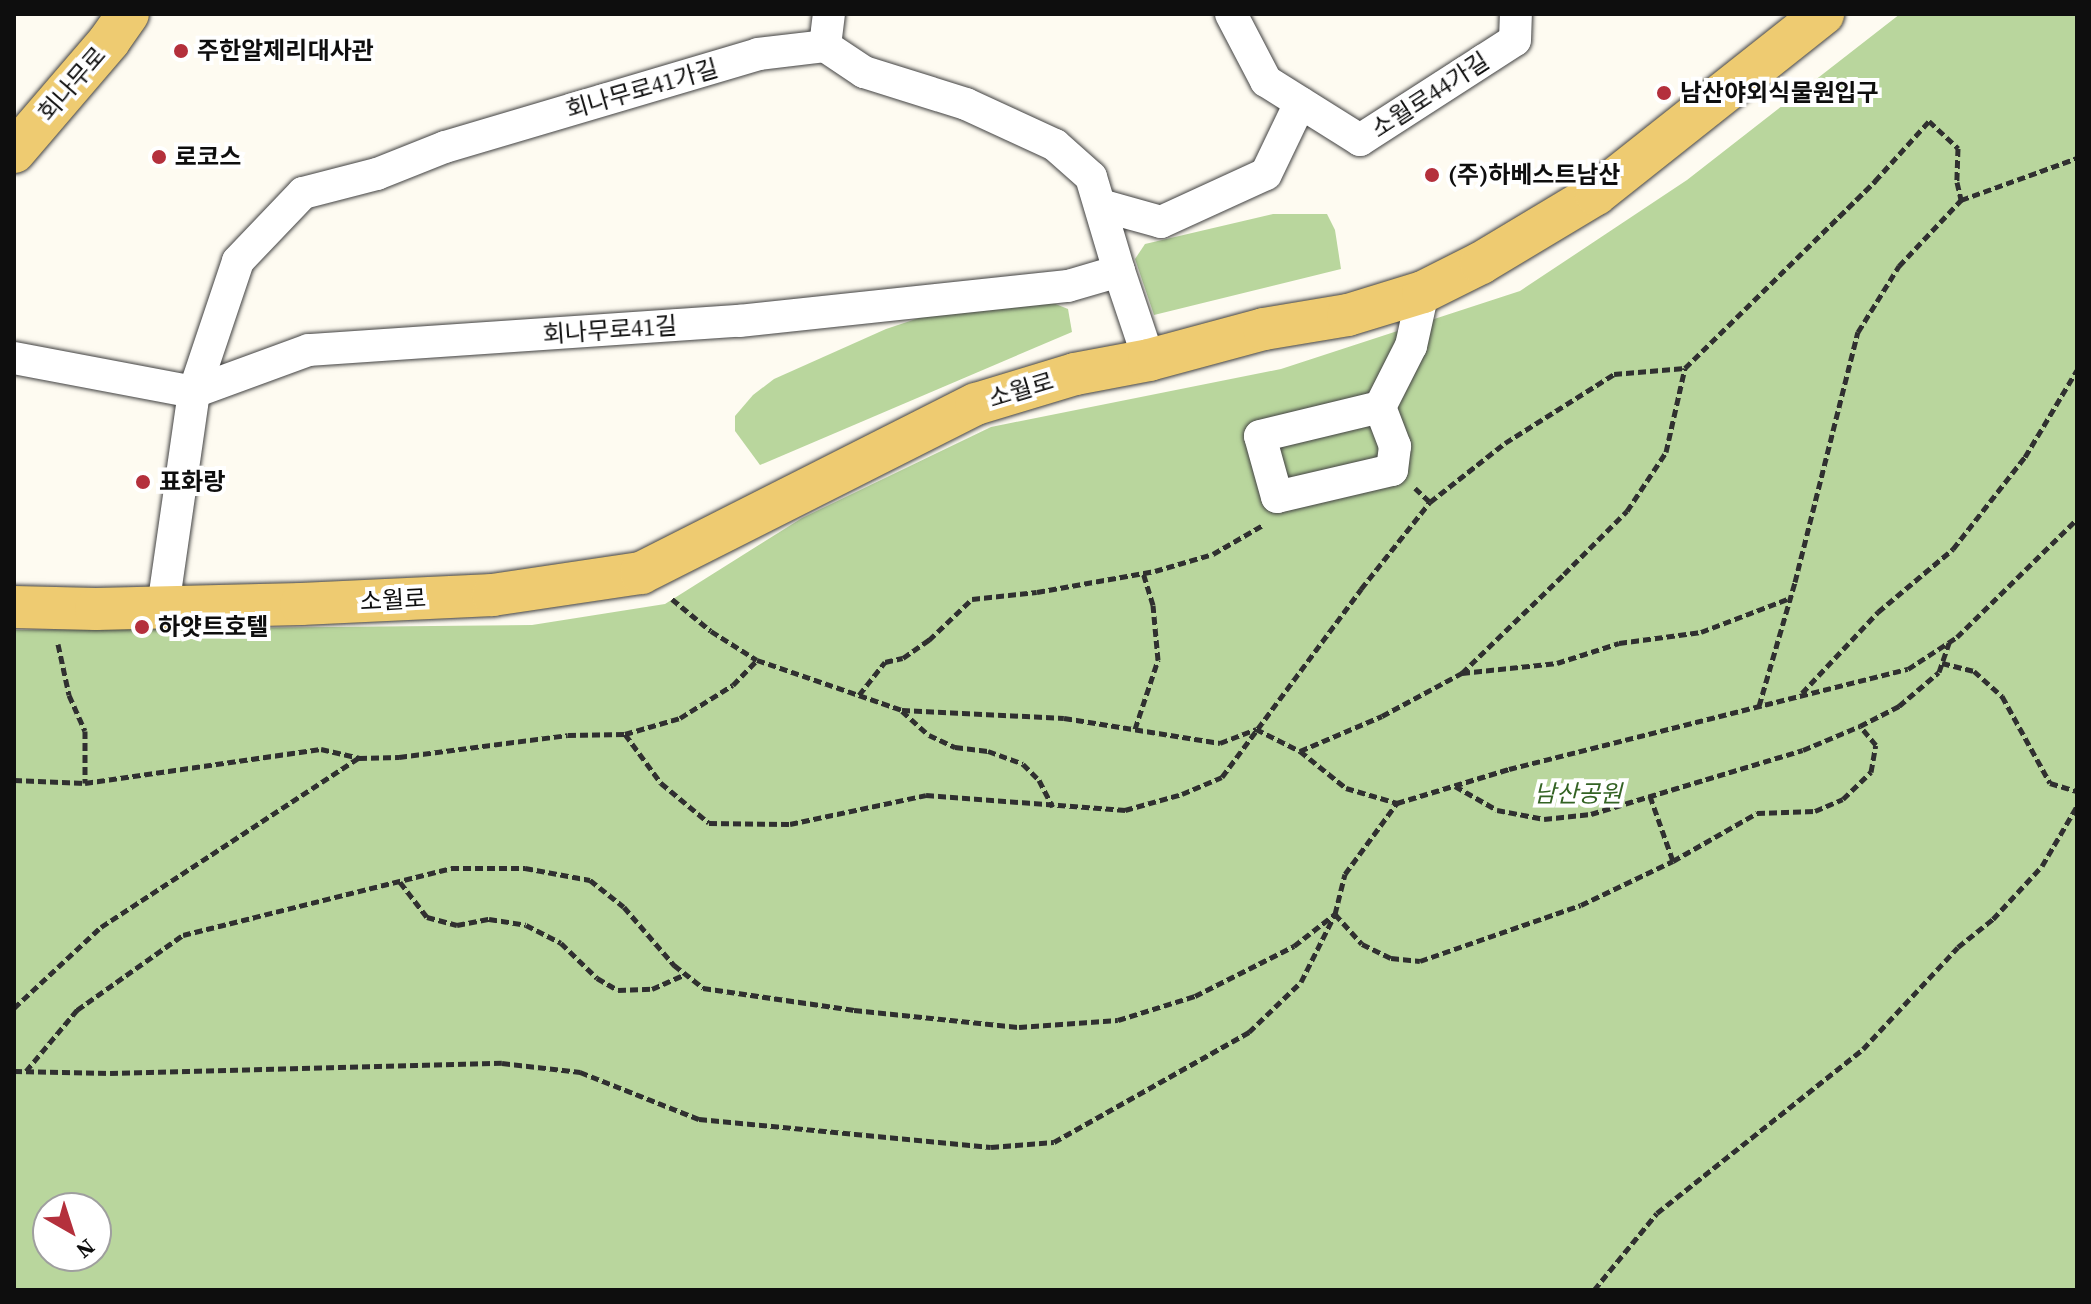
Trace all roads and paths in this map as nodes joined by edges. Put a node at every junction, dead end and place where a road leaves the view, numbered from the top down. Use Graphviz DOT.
graph roads {
  1 [pos="128,14"];
  2 [pos="829,14"];
  3 [pos="1231,14"];
  4 [pos="1516,14"];
  5 [pos="1823,14"];
  6 [pos="825,46"];
  7 [pos="1300,103"];
  8 [pos="14,152"];
  9 [pos="2077,158"];
  10 [pos="1961,200"];
  11 [pos="1100,205"];
  12 [pos="1119,271"];
  13 [pos="1423,292"];
  14 [pos="14,358"];
  15 [pos="1149,360"];
  16 [pos="1685,368"];
  17 [pos="2077,370"];
  18 [pos="194,392"];
  19 [pos="1380,407"];
  20 [pos="1277,497"];
  21 [pos="2077,519"];
  22 [pos="641,573"];
  23 [pos="1143,573"];
  24 [pos="1791,598"];
  25 [pos="163,607"];
  26 [pos="32,608"];
  27 [pos="1950,641"];
  28 [pos="757,660"];
  29 [pos="1942,663"];
  30 [pos="1462,673"];
  31 [pos="1802,693"];
  32 [pos="859,695"];
  33 [pos="1759,706"];
  34 [pos="902,710"];
  35 [pos="1860,726"];
  36 [pos="1135,729"];
  37 [pos="1256,729"];
  38 [pos="625,734"];
  39 [pos="1300,751"];
  40 [pos="359,758"];
  41 [pos="14,780"];
  42 [pos="85,783"];
  43 [pos="1454,785"];
  44 [pos="2077,791"];
  45 [pos="1650,796"];
  46 [pos="1397,803"];
  47 [pos="2077,806"];
  48 [pos="1053,807"];
  49 [pos="1673,861"];
  50 [pos="400,882"];
  51 [pos="1335,914"];
  52 [pos="685,974"];
  53 [pos="14,1008"];
  54 [pos="14,1071"];
  55 [pos="26,1071"];
  56 [pos="1594,1290"];
  1 -- 8 [label="main road, 회나무로"];
  2 -- 6 [label="street"];
  3 -- 7 [label="street, 소월로44가길"];
  4 -- 7 [label="street, 소월로44가길"];
  5 -- 13 [label="main road, 소월로"];
  6 -- 11 [label="street"];
  6 -- 18 [label="street, 회나무로41가길"];
  7 -- 11 [label="street"];
  9 -- 10 [label="path"];
  10 -- 16 [label="path"];
  10 -- 24 [label="path"];
  11 -- 12 [label="street"];
  12 -- 15 [label="street"];
  12 -- 18 [label="street, 회나무로41길"];
  13 -- 15 [label="main road, 소월로"];
  13 -- 19 [label="street"];
  14 -- 18 [label="street"];
  15 -- 22 [label="main road, 소월로"];
  16 -- 30 [label="path"];
  16 -- 37 [label="path"];
  17 -- 31 [label="path"];
  18 -- 25 [label="street"];
  19 -- 20 [label="street"];
  19 -- 20 [label="street"];
  20 -- 23 [label="path"];
  21 -- 27 [label="path"];
  22 -- 25 [label="main road, 소월로"];
  22 -- 28 [label="path"];
  23 -- 32 [label="path"];
  23 -- 36 [label="path"];
  24 -- 30 [label="path"];
  24 -- 33 [label="path"];
  25 -- 26 [label="main road, 소월로"];
  26 -- 42 [label="path"];
  27 -- 29 [label="path"];
  27 -- 31 [label="path"];
  28 -- 32 [label="path"];
  28 -- 38 [label="path"];
  29 -- 35 [label="path"];
  29 -- 44 [label="path"];
  30 -- 39 [label="path"];
  31 -- 33 [label="path"];
  32 -- 34 [label="path"];
  33 -- 43 [label="path"];
  34 -- 36 [label="path"];
  34 -- 48 [label="path"];
  35 -- 45 [label="path"];
  35 -- 49 [label="path"];
  36 -- 37 [label="path"];
  37 -- 39 [label="path"];
  37 -- 48 [label="path"];
  38 -- 40 [label="path"];
  38 -- 48 [label="path"];
  39 -- 46 [label="path"];
  40 -- 42 [label="path"];
  40 -- 53 [label="path"];
  41 -- 42 [label="path"];
  43 -- 45 [label="path"];
  43 -- 46 [label="path"];
  45 -- 49 [label="path"];
  46 -- 51 [label="path"];
  47 -- 56 [label="path"];
  49 -- 51 [label="path"];
  50 -- 52 [label="path"];
  50 -- 52 [label="path"];
  50 -- 55 [label="path"];
  51 -- 52 [label="path"];
  51 -- 55 [label="path"];
  54 -- 55 [label="path"];
}
